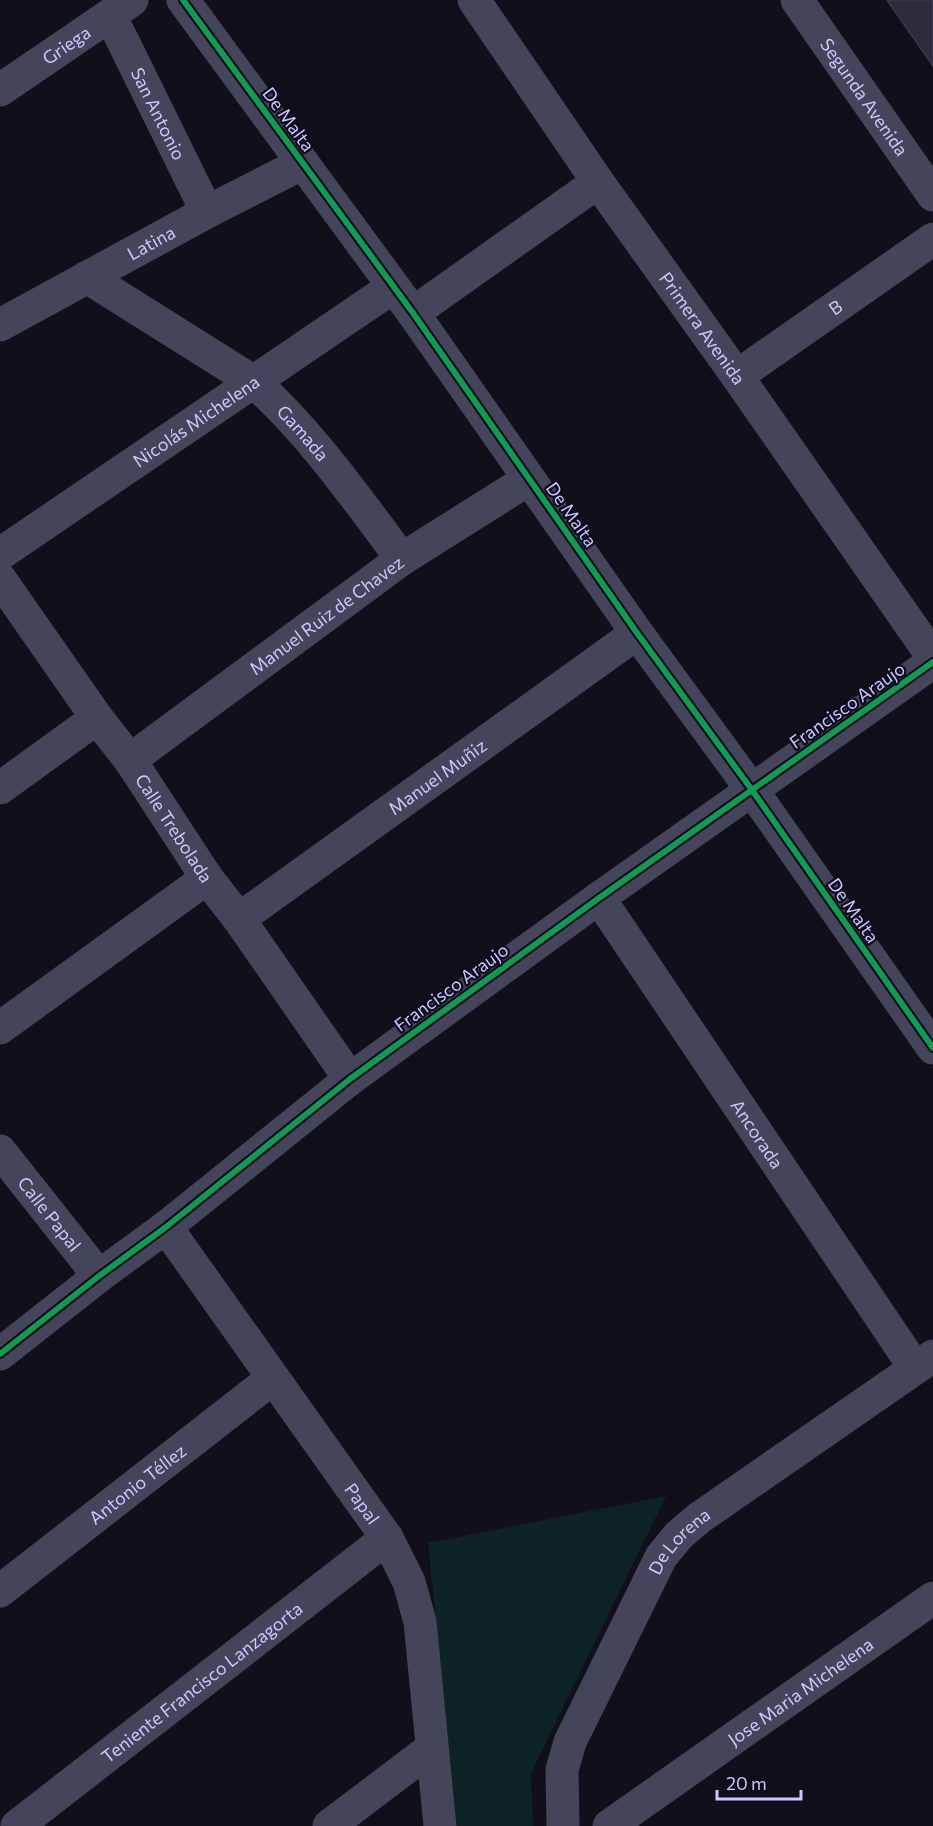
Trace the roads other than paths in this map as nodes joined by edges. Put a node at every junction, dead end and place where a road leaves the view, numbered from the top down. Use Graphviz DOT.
graph roads {
  1 [pos="183,0"];
  2 [pos="474,0"];
  3 [pos="797,0"];
  4 [pos="121,7"];
  5 [pos="0,90"];
  6 [pos="303,163"];
  7 [pos="598,182"];
  8 [pos="933,195"];
  9 [pos="207,212"];
  10 [pos="933,239"];
  11 [pos="87,277"];
  12 [pos="393,287"];
  13 [pos="413,313"];
  14 [pos="0,325"];
  15 [pos="737,376"];
  16 [pos="254,382"];
  17 [pos="529,478"];
  18 [pos="0,554"];
  19 [pos="402,559"];
  20 [pos="0,579"];
  21 [pos="637,633"];
  22 [pos="933,657"];
  23 [pos="933,662"];
  24 [pos="97,718"];
  25 [pos="130,760"];
  26 [pos="0,788"];
  27 [pos="752,790"];
  28 [pos="207,878"];
  29 [pos="599,898"];
  30 [pos="239,919"];
  31 [pos="0,1028"];
  32 [pos="933,1048"];
  33 [pos="350,1079"];
  34 [pos="0,1151"];
  35 [pos="166,1227"];
  36 [pos="99,1275"];
  37 [pos="0,1354"];
  38 [pos="924,1362"];
  39 [pos="273,1378"];
  40 [pos="387,1538"];
  41 [pos="0,1591"];
  42 [pos="933,1598"];
  43 [pos="432,1748"];
  44 [pos="17,1826"];
  45 [pos="330,1826"];
  46 [pos="440,1826"];
  47 [pos="564,1826"];
  48 [pos="609,1826"];
  1 -- 6 [label="street, De Malta"];
  2 -- 7 [label="street, Primera Avenida"];
  3 -- 8 [label="street, Segunda Avenida"];
  4 -- 5 [label="street, Griega"];
  4 -- 9 [label="street, San Antonio"];
  6 -- 9 [label="street, Latina"];
  6 -- 12 [label="street, De Malta"];
  7 -- 13 [label="street"];
  7 -- 15 [label="street, Primera Avenida"];
  9 -- 11 [label="street, Latina"];
  10 -- 15 [label="street, B"];
  11 -- 14 [label="street, Latina"];
  11 -- 16 [label="street, Gamada"];
  12 -- 13 [label="street, De Malta"];
  12 -- 16 [label="street, Nicolás Michelena"];
  13 -- 17 [label="street, De Malta"];
  15 -- 22 [label="street, Primera Avenida"];
  16 -- 18 [label="street, Nicolás Michelena"];
  16 -- 19 [label="street, Gamada"];
  17 -- 19 [label="street, Manuel Ruiz de Chavez"];
  17 -- 21 [label="street, De Malta"];
  19 -- 25 [label="street, Manuel Ruiz de Chavez"];
  20 -- 24 [label="street, Calle Trebolada"];
  21 -- 27 [label="street, De Malta"];
  21 -- 30 [label="street, Manuel Muñiz"];
  23 -- 27 [label="street, Francisco Araujo"];
  24 -- 25 [label="street, Calle Trebolada"];
  24 -- 26 [label="street"];
  25 -- 28 [label="street, Calle Trebolada"];
  27 -- 29 [label="street, Francisco Araujo"];
  27 -- 32 [label="street, De Malta"];
  28 -- 30 [label="street, Calle Trebolada"];
  28 -- 31 [label="street"];
  29 -- 33 [label="street, Francisco Araujo"];
  29 -- 38 [label="street, Ancorada"];
  30 -- 33 [label="street, Calle Trebolada"];
  33 -- 35 [label="street, Francisco Araujo"];
  34 -- 36 [label="street, Calle Papal"];
  35 -- 36 [label="street, Francisco Araujo"];
  35 -- 39 [label="street, Papal"];
  36 -- 37 [label="street, Francisco Araujo"];
  38 -- 47 [label="street, De Lorena"];
  39 -- 40 [label="street, Papal"];
  39 -- 41 [label="street, Antonio Téllez"];
  40 -- 43 [label="street, Papal"];
  40 -- 44 [label="street, Teniente Francisco Lanzagorta"];
  42 -- 48 [label="street, Jose Maria Michelena"];
  43 -- 45 [label="street"];
  43 -- 46 [label="street, Papal"];
}
